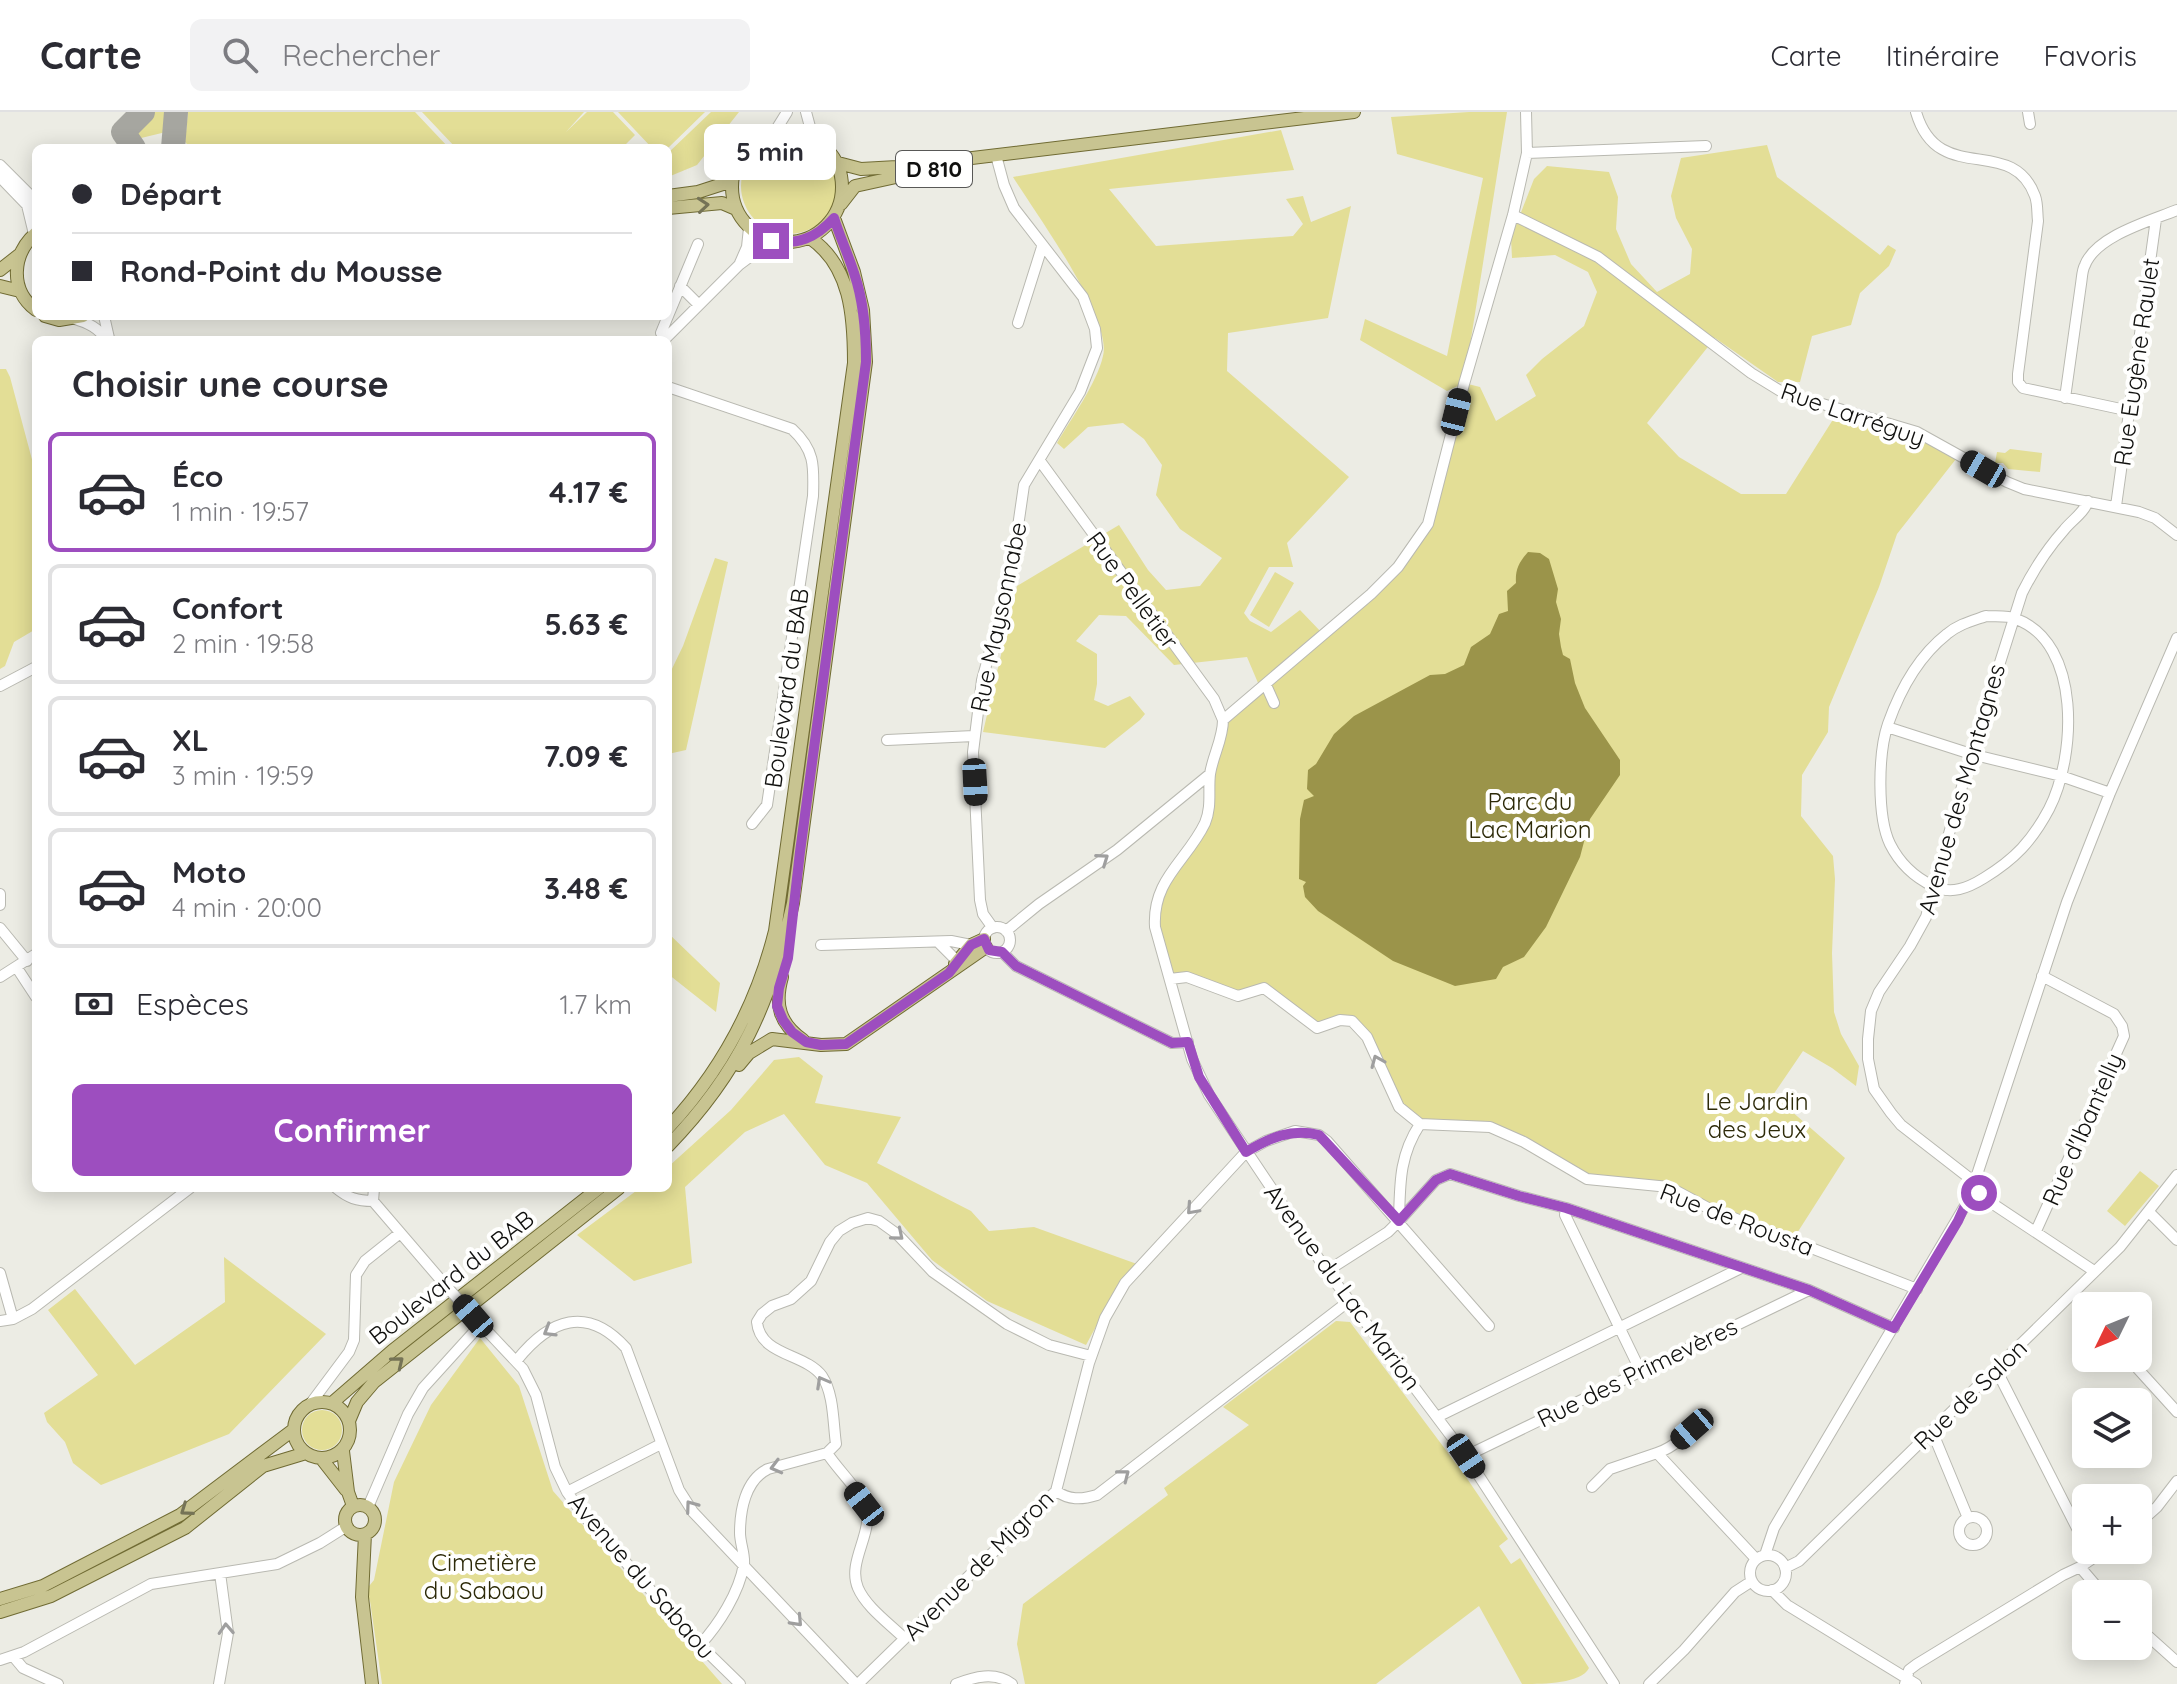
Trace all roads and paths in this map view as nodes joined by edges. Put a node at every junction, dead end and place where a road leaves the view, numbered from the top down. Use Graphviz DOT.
graph roads {
  1 [pos="787,112"];
  2 [pos="806,112"];
  3 [pos="1354,112"];
  4 [pos="1526,112"];
  5 [pos="1916,112"];
  6 [pos="2028,112"];
  7 [pos="2030,124"];
  8 [pos="774,133"];
  9 [pos="813,138"];
  10 [pos="1706,146"];
  11 [pos="1035,151"];
  12 [pos="1527,153"];
  13 [pos="997,159"];
  14 [pos="838,163"];
  15 [pos="0,165"];
  16 [pos="0,177"];
  17 [pos="732,181"];
  18 [pos="672,195"];
  19 [pos="32,197"];
  20 [pos="841,204"];
  21 [pos="672,208"];
  22 [pos="736,209"];
  23 [pos="2177,210"];
  24 [pos="1513,215"];
  25 [pos="834,218"];
  26 [pos="2156,219"];
  27 [pos="32,223"];
  28 [pos="749,228"];
  29 [pos="32,238"];
  30 [pos="810,238"];
  31 [pos="771,241"];
  32 [pos="698,244"];
  33 [pos="1042,247"];
  34 [pos="19,255"];
  35 [pos="739,265"];
  36 [pos="0,270"];
  37 [pos="0,286"];
  38 [pos="680,286"];
  39 [pos="20,291"];
  40 [pos="32,305"];
  41 [pos="699,305"];
  42 [pos="672,306"];
  43 [pos="84,320"];
  44 [pos="1018,323"];
  45 [pos="105,336"];
  46 [pos="667,336"];
  47 [pos="672,388"];
  48 [pos="2065,398"];
  49 [pos="2130,411"];
  50 [pos="1040,461"];
  51 [pos="2088,501"];
  52 [pos="2116,506"];
  53 [pos="2177,535"];
  54 [pos="2013,617"];
  55 [pos="2177,638"];
  56 [pos="32,669"];
  57 [pos="1266,685"];
  58 [pos="0,686"];
  59 [pos="1274,703"];
  60 [pos="1223,720"];
  61 [pos="1887,727"];
  62 [pos="974,736"];
  63 [pos="887,740"];
  64 [pos="1971,754"];
  65 [pos="1210,774"];
  66 [pos="2061,776"];
  67 [pos="2110,793"];
  68 [pos="752,824"];
  69 [pos="1935,887"];
  70 [pos="0,894"];
  71 [pos="793,903"];
  72 [pos="0,905"];
  73 [pos="0,928"];
  74 [pos="993,928"];
  75 [pos="1006,931"];
  76 [pos="938,942"];
  77 [pos="985,943"];
  78 [pos="821,945"];
  79 [pos="971,945"];
  80 [pos="1002,952"];
  81 [pos="27,961"];
  82 [pos="962,961"];
  83 [pos="2042,976"];
  84 [pos="0,977"];
  85 [pos="1170,979"];
  86 [pos="32,981"];
  87 [pos="806,1042"];
  88 [pos="1188,1042"];
  89 [pos="730,1071"];
  90 [pos="672,1124"];
  91 [pos="1420,1124"];
  92 [pos="672,1142"];
  93 [pos="1246,1152"];
  94 [pos="2177,1175"];
  95 [pos="1974,1185"];
  96 [pos="185,1192"];
  97 [pos="341,1192"];
  98 [pos="374,1192"];
  99 [pos="594,1192"];
  100 [pos="614,1192"];
  101 [pos="373,1201"];
  102 [pos="1566,1208"];
  103 [pos="2149,1212"];
  104 [pos="1399,1221"];
  105 [pos="2036,1231"];
  106 [pos="400,1233"];
  107 [pos="2177,1240"];
  108 [pos="1741,1268"];
  109 [pos="1327,1271"];
  110 [pos="2094,1271"];
  111 [pos="0,1273"];
  112 [pos="1917,1289"];
  113 [pos="1809,1290"];
  114 [pos="1349,1301"];
  115 [pos="13,1319"];
  116 [pos="477,1320"];
  117 [pos="0,1321"];
  118 [pos="1489,1326"];
  119 [pos="1620,1328"];
  120 [pos="1894,1328"];
  121 [pos="1091,1356"];
  122 [pos="517,1360"];
  123 [pos="1996,1369"];
  124 [pos="1640,1370"];
  125 [pos="2141,1372"];
  126 [pos="311,1403"];
  127 [pos="332,1403"];
  128 [pos="2177,1412"];
  129 [pos="1439,1416"];
  130 [pos="1700,1417"];
  131 [pos="349,1421"];
  132 [pos="293,1430"];
  133 [pos="1932,1431"];
  134 [pos="661,1444"];
  135 [pos="343,1451"];
  136 [pos="306,1453"];
  137 [pos="827,1453"];
  138 [pos="1657,1453"];
  139 [pos="1466,1456"];
  140 [pos="321,1458"];
  141 [pos="2177,1481"];
  142 [pos="1592,1487"];
  143 [pos="1056,1491"];
  144 [pos="348,1492"];
  145 [pos="567,1492"];
  146 [pos="353,1506"];
  147 [pos="368,1507"];
  148 [pos="2152,1511"];
  149 [pos="1968,1518"];
  150 [pos="2072,1519"];
  151 [pos="347,1526"];
  152 [pos="365,1534"];
  153 [pos="1770,1537"];
  154 [pos="1744,1545"];
  155 [pos="1761,1557"];
  156 [pos="744,1563"];
  157 [pos="2082,1564"];
  158 [pos="2080,1567"];
  159 [pos="1785,1568"];
  160 [pos="220,1573"];
  161 [pos="2091,1580"];
  162 [pos="1752,1581"];
  163 [pos="1772,1590"];
  164 [pos="0,1599"];
  165 [pos="0,1612"];
  166 [pos="904,1638"];
  167 [pos="2152,1640"];
  168 [pos="700,1645"];
  169 [pos="13,1656"];
  170 [pos="0,1660"];
  171 [pos="2177,1662"];
  172 [pos="1910,1682"];
  173 [pos="58,1684"];
  174 [pos="219,1684"];
  175 [pos="372,1684"];
  176 [pos="740,1684"];
  177 [pos="857,1684"];
  178 [pos="956,1684"];
  179 [pos="1012,1684"];
  180 [pos="1614,1684"];
  181 [pos="1649,1684"];
  1 -- 8 [label="street"];
  2 -- 9 [label="street"];
  3 -- 11 [label="main road, D 810"];
  4 -- 12 [label="street"];
  5 -- 48 [label="street"];
  6 -- 7 [label="street"];
  8 -- 9 [label="main road"];
  8 -- 17 [label="main road"];
  9 -- 14 [label="main road"];
  10 -- 12 [label="street"];
  11 -- 13 [label="main road, D 810"];
  11 -- 14 [label="main road, D 810"];
  12 -- 24 [label="street"];
  13 -- 20 [label="main road, D 810"];
  13 -- 33 [label="street, Rue Maysonnabe"];
  14 -- 20 [label="main road"];
  15 -- 19 [label="street"];
  16 -- 27 [label="street"];
  17 -- 18 [label="main road"];
  17 -- 22 [label="main road"];
  20 -- 25 [label="main road"];
  21 -- 22 [label="main road, one-way"];
  22 -- 28 [label="main road"];
  23 -- 26 [label="street"];
  24 -- 51 [label="street, Rue Larréguy"];
  24 -- 57 [label="street"];
  25 -- 30 [label="main road"];
  25 -- 71 [label="main road, Boulevard du BAB"];
  26 -- 48 [label="street"];
  26 -- 49 [label="street, Rue Eugène Raulet"];
  28 -- 31 [label="main road"];
  28 -- 35 [label="street"];
  29 -- 34 [label="main road"];
  30 -- 31 [label="main road"];
  30 -- 90 [label="main road, Boulevard du BAB"];
  31 -- 35 [label="street"];
  32 -- 38 [label="street"];
  33 -- 44 [label="street"];
  33 -- 50 [label="street, Rue Maysonnabe"];
  34 -- 36 [label="main road"];
  34 -- 39 [label="main road"];
  35 -- 41 [label="street"];
  37 -- 39 [label="main road"];
  38 -- 41 [label="street"];
  38 -- 42 [label="street"];
  39 -- 40 [label="main road"];
  41 -- 46 [label="street"];
  43 -- 45 [label="street"];
  47 -- 68 [label="street"];
  48 -- 49 [label="street"];
  49 -- 52 [label="street, Rue Eugène Raulet"];
  50 -- 60 [label="street, Rue Pelletier"];
  50 -- 62 [label="street, Rue Maysonnabe"];
  51 -- 52 [label="street, Rue Larréguy"];
  51 -- 54 [label="street, Avenue des Montagnes"];
  52 -- 53 [label="street, Rue Larréguy"];
  54 -- 61 [label="street"];
  54 -- 64 [label="street, Avenue des Montagnes"];
  54 -- 66 [label="street"];
  55 -- 67 [label="street"];
  56 -- 58 [label="street"];
  57 -- 59 [label="street"];
  57 -- 60 [label="street"];
  60 -- 65 [label="street, Avenue du Lac Marion"];
  61 -- 64 [label="street"];
  61 -- 69 [label="street"];
  62 -- 63 [label="street"];
  62 -- 74 [label="street, Rue Maysonnabe"];
  64 -- 66 [label="street"];
  64 -- 69 [label="street, Avenue des Montagnes"];
  75 -- 65 [label="street, one-way"];
  65 -- 85 [label="street, Avenue du Lac Marion"];
  66 -- 67 [label="street"];
  66 -- 69 [label="street"];
  67 -- 83 [label="street"];
  69 -- 95 [label="street, Avenue des Montagnes"];
  70 -- 72 [label="street"];
  71 -- 87 [label="main road"];
  71 -- 89 [label="main road, Boulevard du BAB"];
  73 -- 81 [label="street"];
  74 -- 75 [label="street"];
  74 -- 77 [label="street"];
  75 -- 80 [label="street"];
  76 -- 78 [label="street"];
  76 -- 79 [label="street"];
  76 -- 82 [label="street"];
  77 -- 79 [label="main road"];
  77 -- 80 [label="street"];
  77 -- 82 [label="main road"];
  79 -- 82 [label="main road"];
  80 -- 88 [label="street"];
  81 -- 84 [label="street"];
  81 -- 86 [label="street"];
  82 -- 87 [label="main road"];
  83 -- 95 [label="street"];
  83 -- 105 [label="street, Rue d'Ibantelly"];
  85 -- 88 [label="street, Avenue du Lac Marion"];
  91 -- 85 [label="street, one-way"];
  87 -- 89 [label="main road"];
  88 -- 93 [label="street, Avenue du Lac Marion"];
  89 -- 92 [label="main road, Boulevard du BAB"];
  91 -- 104 [label="street"];
  91 -- 112 [label="street, Rue de Rousta"];
  93 -- 104 [label="street"];
  93 -- 109 [label="street, Avenue du Lac Marion"];
  93 -- 121 [label="street, Avenue de Migron, one-way"];
  94 -- 103 [label="street, Rue de Salon"];
  95 -- 105 [label="street"];
  95 -- 112 [label="street"];
  96 -- 115 [label="street"];
  97 -- 101 [label="street"];
  98 -- 101 [label="street"];
  99 -- 127 [label="main road, Boulevard du BAB"];
  131 -- 100 [label="main road, Boulevard du BAB, one-way"];
  101 -- 106 [label="street, Avenue du Sabaou"];
  102 -- 104 [label="street"];
  102 -- 108 [label="street"];
  102 -- 119 [label="street"];
  103 -- 107 [label="street"];
  103 -- 110 [label="street, Rue de Salon"];
  104 -- 109 [label="street"];
  104 -- 118 [label="street"];
  105 -- 110 [label="street"];
  106 -- 116 [label="street, Avenue du Sabaou, bridge"];
  106 -- 126 [label="street"];
  108 -- 113 [label="street"];
  108 -- 119 [label="street"];
  109 -- 114 [label="street, Avenue du Lac Marion"];
  110 -- 123 [label="street, Rue de Salon"];
  111 -- 115 [label="street"];
  112 -- 120 [label="street"];
  113 -- 120 [label="street"];
  113 -- 124 [label="street, Rue des Primevères"];
  114 -- 129 [label="street, Avenue du Lac Marion"];
  143 -- 114 [label="street, one-way"];
  115 -- 117 [label="street"];
  116 -- 122 [label="street, Avenue du Sabaou"];
  116 -- 147 [label="street"];
  119 -- 124 [label="street"];
  119 -- 129 [label="street"];
  120 -- 153 [label="street"];
  137 -- 121 [label="street, one-way"];
  121 -- 143 [label="street, Avenue de Migron"];
  134 -- 122 [label="street, one-way"];
  122 -- 145 [label="street, Avenue du Sabaou"];
  123 -- 133 [label="street, Rue de Salon"];
  123 -- 150 [label="street"];
  124 -- 139 [label="street, Rue des Primevères"];
  125 -- 128 [label="street"];
  126 -- 127 [label="main road"];
  126 -- 132 [label="main road"];
  127 -- 131 [label="main road"];
  129 -- 139 [label="street, Avenue du Lac Marion"];
  130 -- 138 [label="street"];
  131 -- 135 [label="main road"];
  132 -- 136 [label="main road"];
  132 -- 164 [label="main road, one-way"];
  133 -- 149 [label="street"];
  133 -- 159 [label="street, Rue de Salon"];
  134 -- 145 [label="street"];
  156 -- 134 [label="street, one-way"];
  135 -- 140 [label="main road"];
  135 -- 144 [label="main road"];
  136 -- 140 [label="main road"];
  136 -- 165 [label="main road"];
  137 -- 156 [label="street, one-way"];
  137 -- 166 [label="street"];
  138 -- 142 [label="street"];
  138 -- 154 [label="street"];
  139 -- 180 [label="street, Avenue du Lac Marion"];
  140 -- 144 [label="main road"];
  141 -- 148 [label="street"];
  143 -- 166 [label="street, Avenue de Migron"];
  144 -- 146 [label="main road"];
  145 -- 168 [label="street, Avenue du Sabaou"];
  146 -- 147 [label="main road"];
  146 -- 151 [label="main road"];
  147 -- 152 [label="main road"];
  151 -- 152 [label="main road"];
  151 -- 160 [label="street"];
  152 -- 175 [label="main road"];
  153 -- 154 [label="street"];
  153 -- 155 [label="street"];
  154 -- 155 [label="street"];
  155 -- 159 [label="street"];
  155 -- 162 [label="street"];
  156 -- 168 [label="street"];
  156 -- 177 [label="street, one-way"];
  157 -- 158 [label="street"];
  158 -- 161 [label="street"];
  158 -- 172 [label="street"];
  159 -- 163 [label="street"];
  160 -- 169 [label="street"];
  174 -- 160 [label="street, one-way"];
  162 -- 163 [label="street"];
  162 -- 181 [label="street"];
  163 -- 172 [label="street"];
  166 -- 177 [label="street, Avenue de Migron"];
  167 -- 171 [label="street"];
  168 -- 176 [label="street, Avenue du Sabaou"];
  169 -- 170 [label="street"];
  169 -- 173 [label="street"];
  178 -- 179 [label="street"];
}
